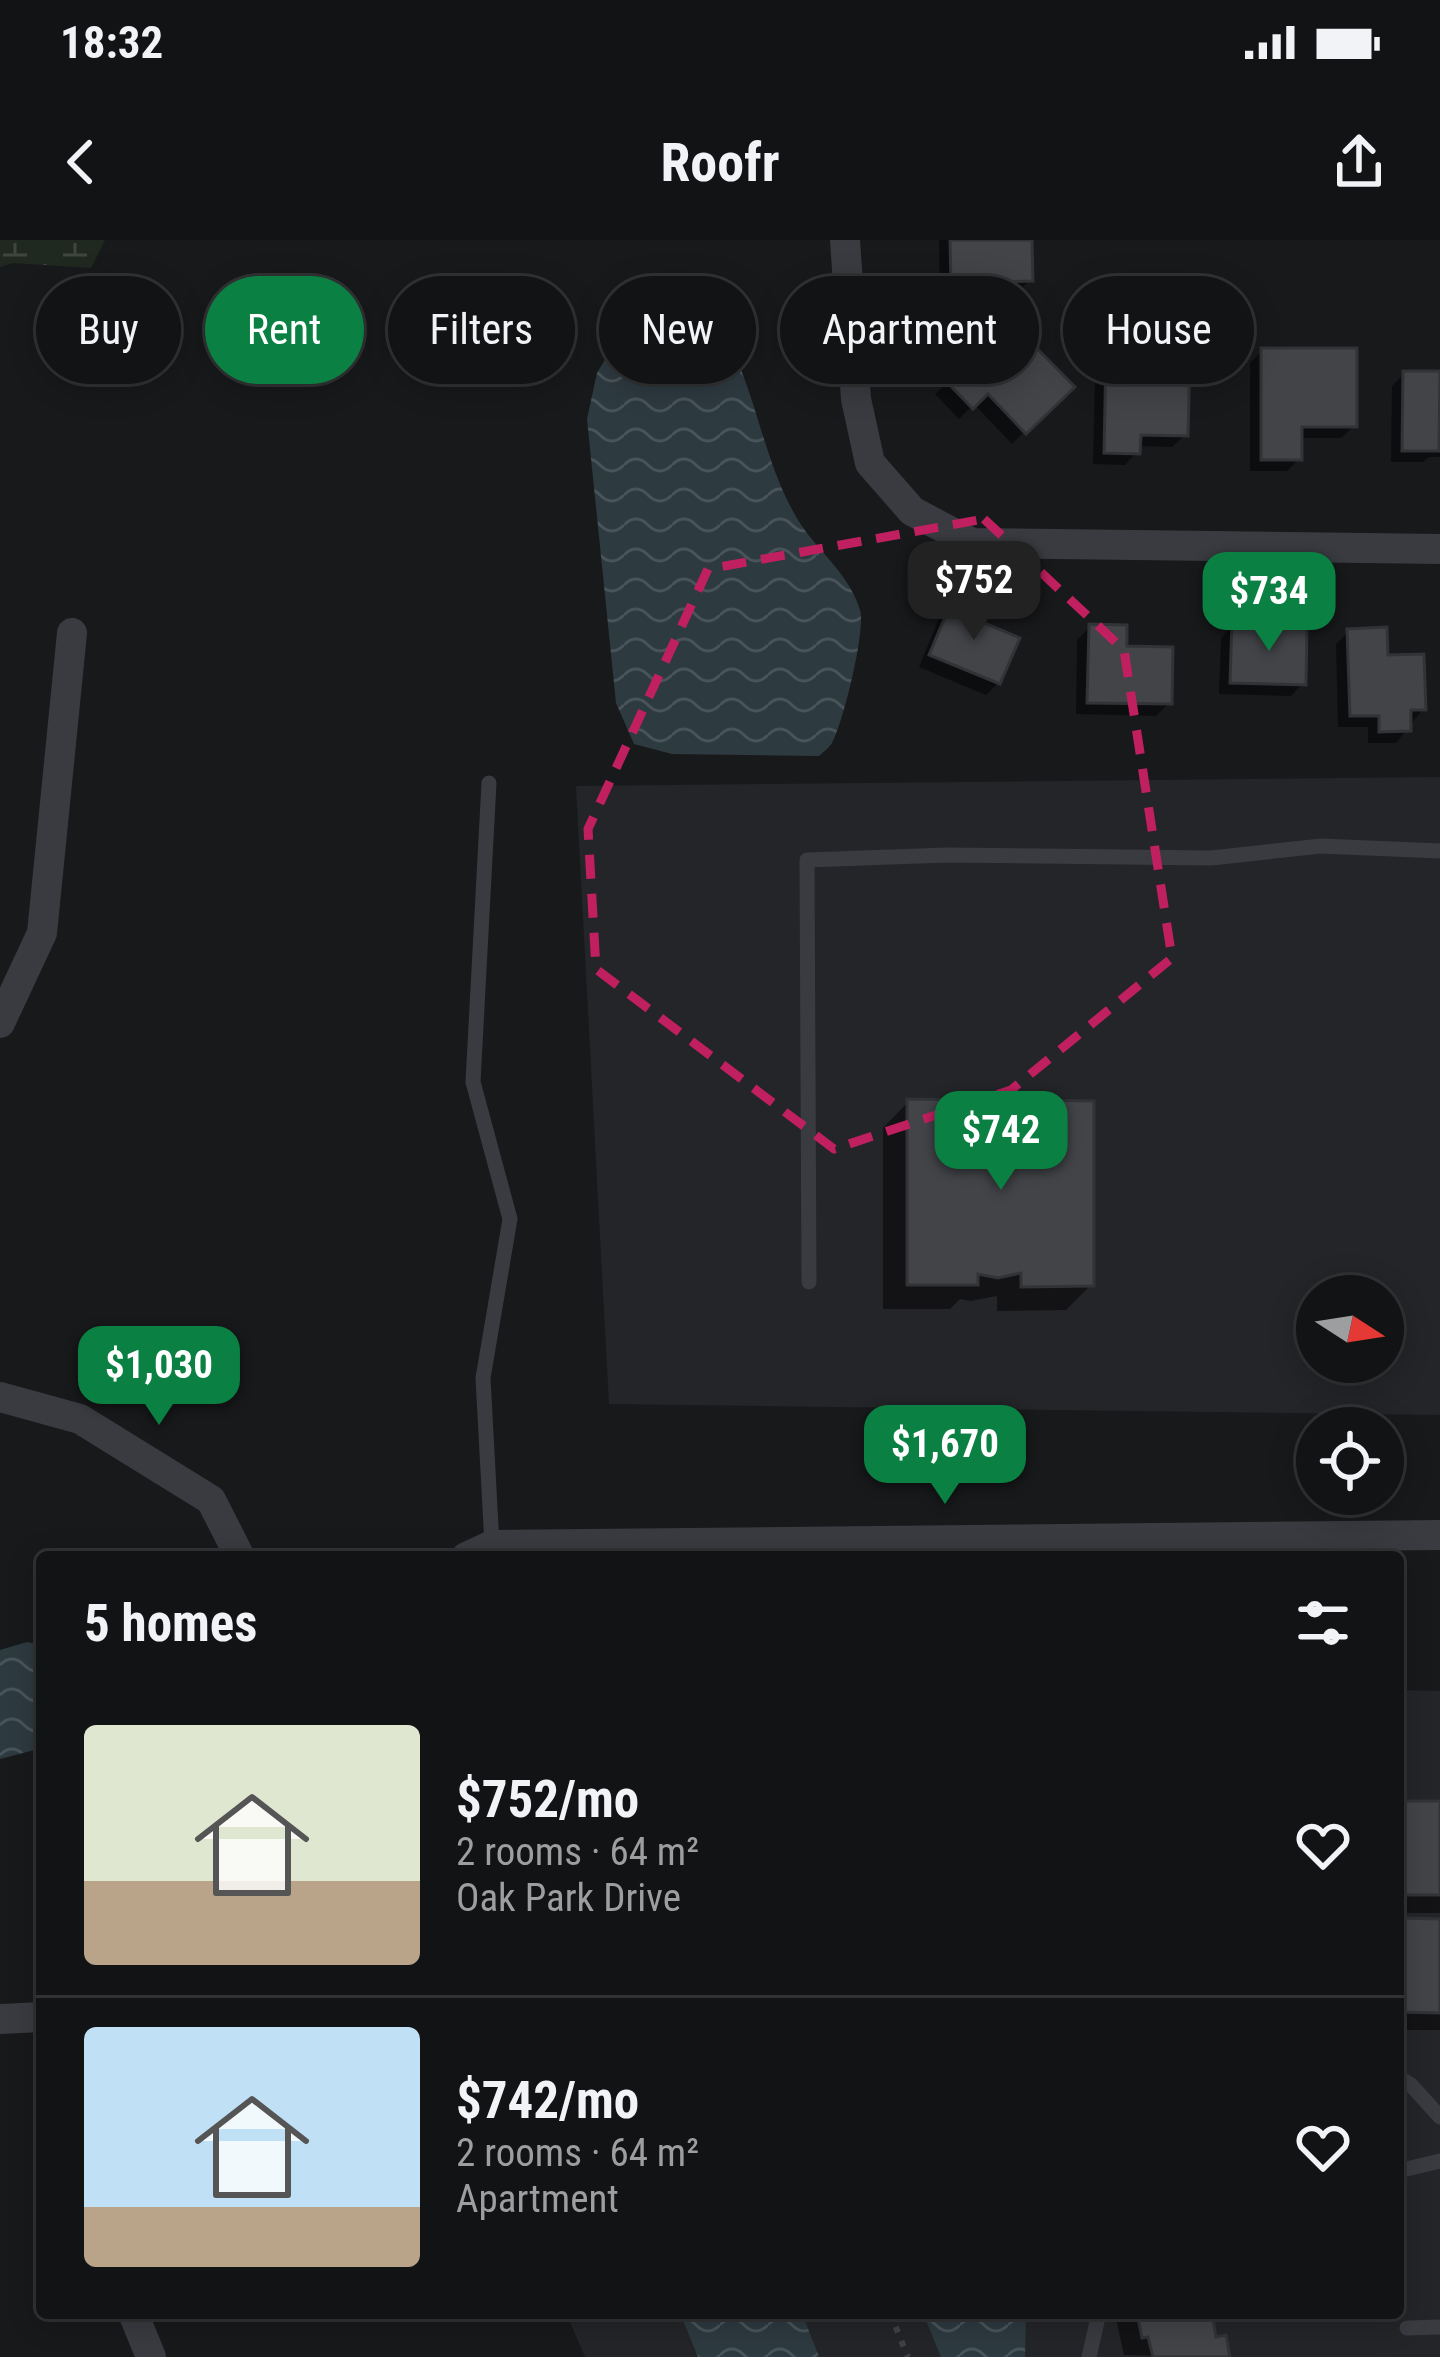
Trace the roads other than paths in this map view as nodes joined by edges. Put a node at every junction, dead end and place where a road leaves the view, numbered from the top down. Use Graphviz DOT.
graph roads {
  1 [pos="845,240"];
  2 [pos="1440,549"];
  3 [pos="72,633"];
  4 [pos="489,783"];
  5 [pos="1440,851"];
  6 [pos="0,1023"];
  7 [pos="809,1282"];
  8 [pos="0,1396"];
  9 [pos="1440,1535"];
  10 [pos="237,1551"];
  11 [pos="479,1551"];
  12 [pos="36,2017"];
  13 [pos="0,2020"];
  14 [pos="1404,2081"];
  15 [pos="1440,2117"];
  16 [pos="1440,2161"];
  17 [pos="1404,2170"];
  18 [pos="135,2319"];
  19 [pos="1098,2319"];
  20 [pos="1440,2327"];
  21 [pos="1407,2328"];
  22 [pos="151,2357"];
  23 [pos="1089,2357"];
  1 -- 2 [label="street"];
  3 -- 6 [label="street"];
  4 -- 11 [label="lane"];
  5 -- 7 [label="lane"];
  8 -- 10 [label="street"];
  9 -- 11 [label="street"];
  12 -- 13 [label="street"];
  14 -- 15 [label="lane"];
  16 -- 17 [label="lane"];
  18 -- 22 [label="street"];
  19 -- 23 [label="lane"];
  20 -- 21 [label="lane"];
}
